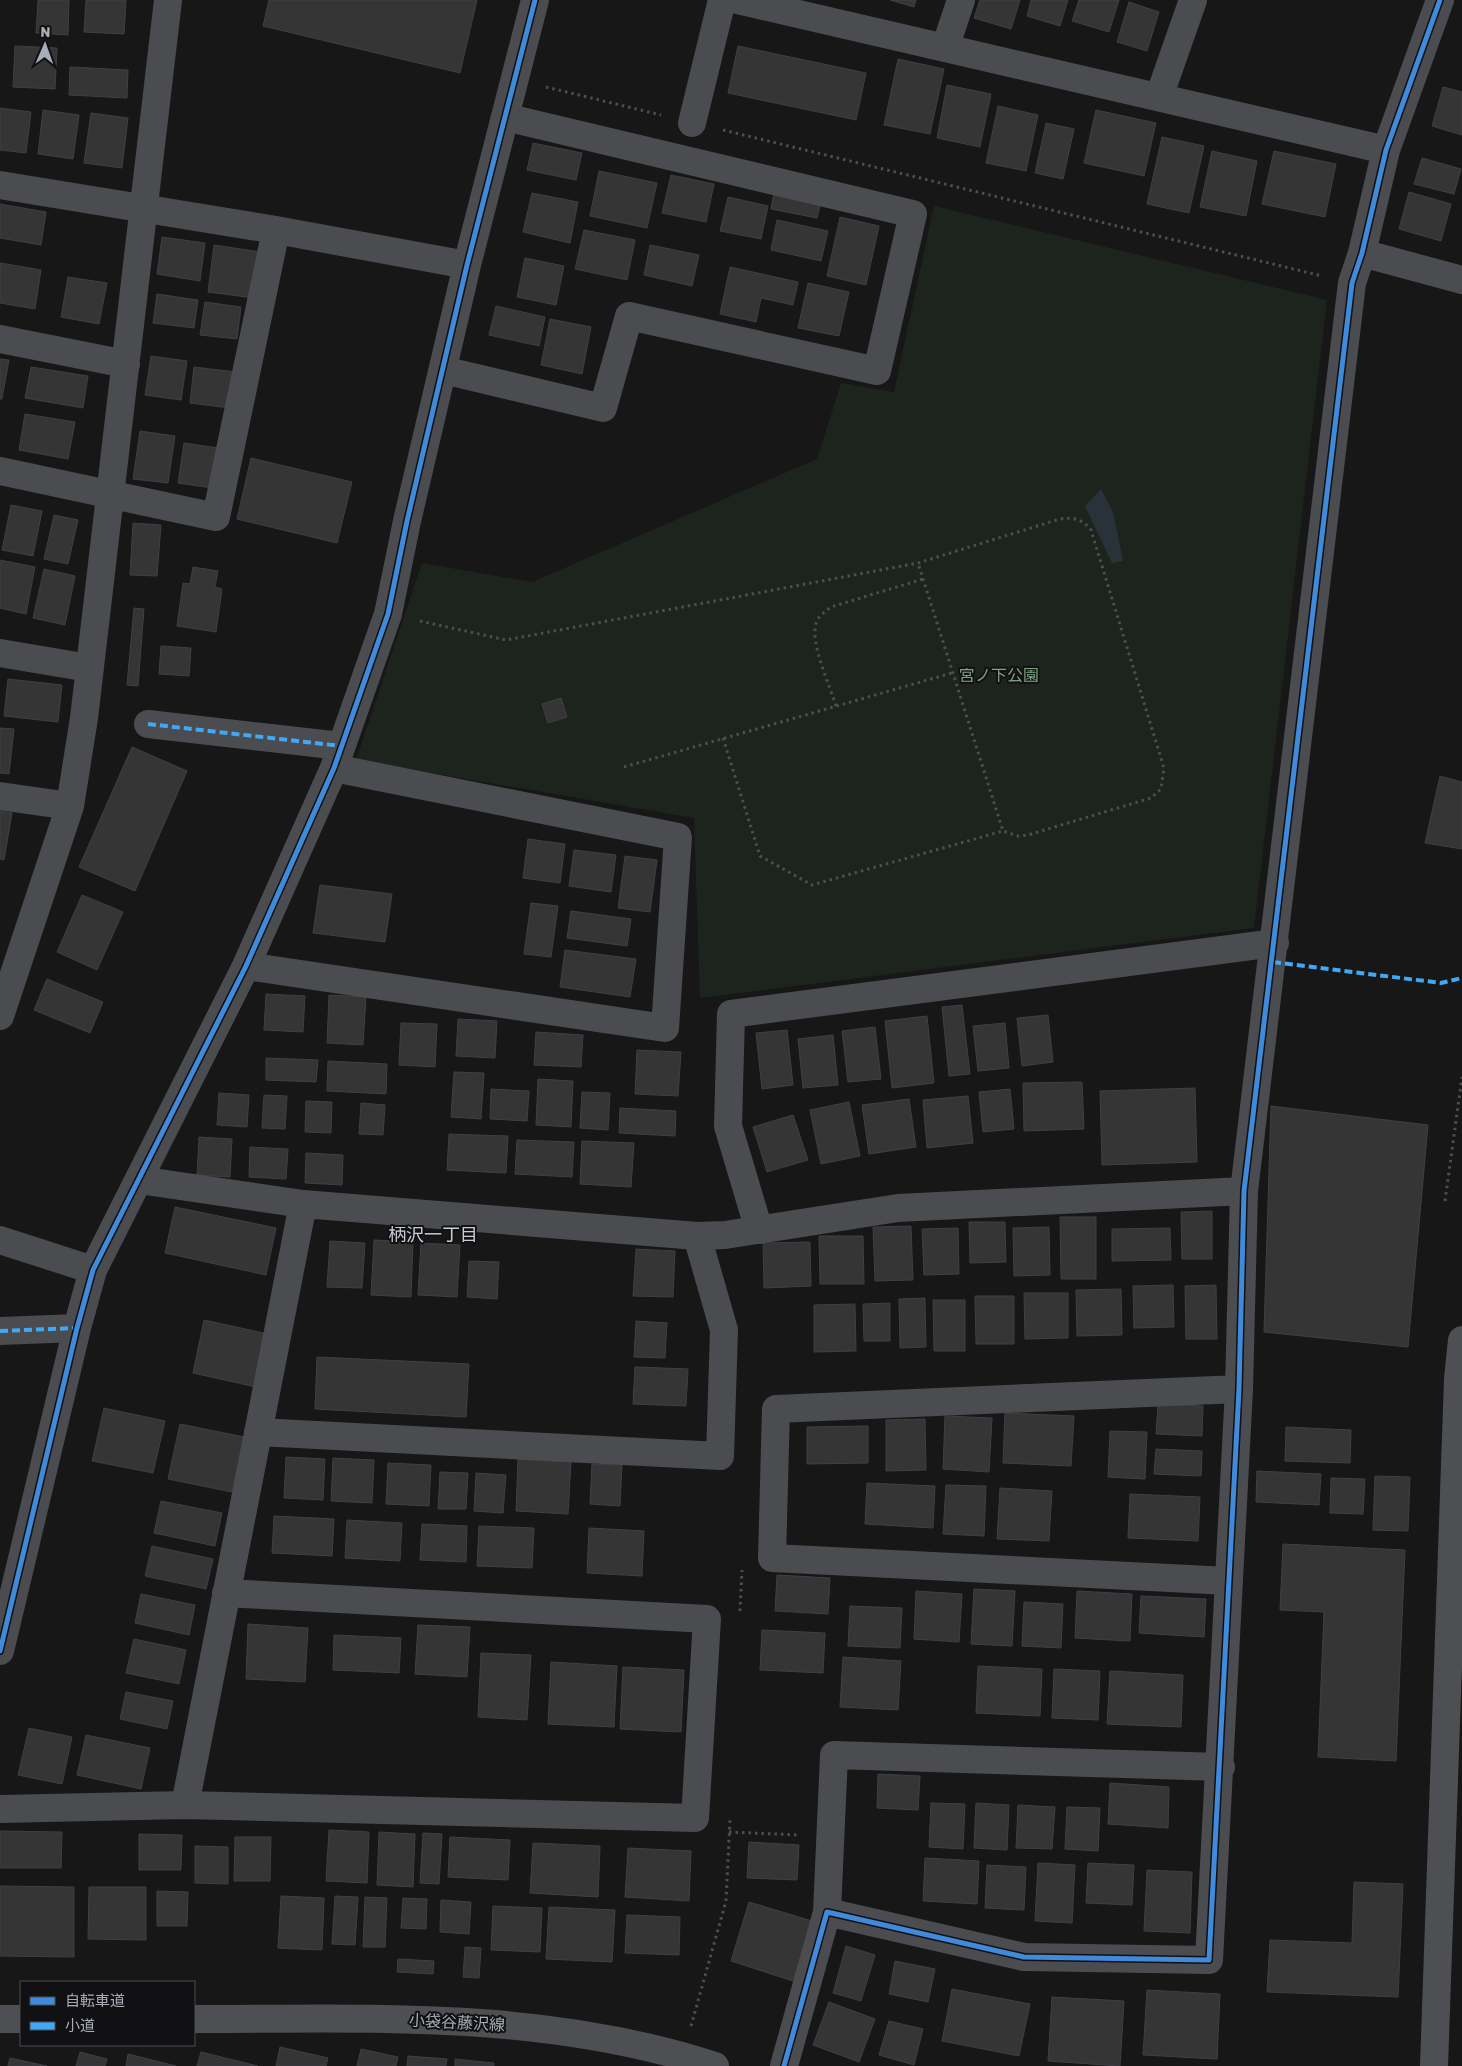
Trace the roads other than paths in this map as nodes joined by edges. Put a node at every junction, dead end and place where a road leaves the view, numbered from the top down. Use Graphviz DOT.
graph roads {
  1 [pos="168,0"];
  2 [pos="535,0"];
  3 [pos="722,0"];
  4 [pos="738,0"];
  5 [pos="961,0"];
  6 [pos="1193,0"];
  7 [pos="1440,0"];
  8 [pos="945,48"];
  9 [pos="1159,97"];
  10 [pos="505,117"];
  11 [pos="692,123"];
  12 [pos="1386,150"];
  13 [pos="0,185"];
  14 [pos="144,208"];
  15 [pos="276,230"];
  16 [pos="1362,253"];
  17 [pos="467,265"];
  18 [pos="1462,280"];
  19 [pos="0,339"];
  20 [pos="126,364"];
  21 [pos="444,370"];
  22 [pos="0,471"];
  23 [pos="110,494"];
  24 [pos="0,654"];
  25 [pos="89,668"];
  26 [pos="148,724"];
  27 [pos="337,757"];
  28 [pos="0,796"];
  29 [pos="70,806"];
  30 [pos="1275,943"];
  31 [pos="246,966"];
  32 [pos="0,1016"];
  33 [pos="139,1180"];
  34 [pos="1244,1192"];
  35 [pos="302,1204"];
  36 [pos="759,1230"];
  37 [pos="697,1236"];
  38 [pos="0,1240"];
  39 [pos="93,1270"];
  40 [pos="77,1328"];
  41 [pos="0,1331"];
  42 [pos="1462,1340"];
  43 [pos="1238,1389"];
  44 [pos="258,1432"];
  45 [pos="1230,1581"];
  46 [pos="226,1592"];
  47 [pos="0,1651"];
  48 [pos="1220,1767"];
  49 [pos="184,1805"];
  50 [pos="0,1809"];
  51 [pos="827,1912"];
  52 [pos="0,2019"];
  53 [pos="20,2019"];
  54 [pos="195,2019"];
  55 [pos="715,2066"];
  56 [pos="784,2066"];
  57 [pos="1434,2066"];
  1 -- 14 [label="street"];
  2 -- 10 [label="street"];
  3 -- 11 [label="street"];
  4 -- 8 [label="street"];
  5 -- 8 [label="street"];
  6 -- 9 [label="street"];
  7 -- 12 [label="street"];
  8 -- 9 [label="street"];
  9 -- 12 [label="street"];
  10 -- 17 [label="street"];
  10 -- 21 [label="street"];
  12 -- 16 [label="street"];
  13 -- 14 [label="street"];
  14 -- 15 [label="street"];
  14 -- 20 [label="street"];
  15 -- 17 [label="street"];
  15 -- 23 [label="street"];
  16 -- 18 [label="street"];
  16 -- 30 [label="street"];
  17 -- 21 [label="street"];
  19 -- 20 [label="street"];
  20 -- 23 [label="street"];
  21 -- 27 [label="street"];
  22 -- 23 [label="street"];
  23 -- 25 [label="street"];
  24 -- 25 [label="street"];
  25 -- 29 [label="street"];
  26 -- 27 [label="street"];
  27 -- 31 [label="street"];
  27 -- 31 [label="street"];
  28 -- 29 [label="street"];
  29 -- 32 [label="street"];
  30 -- 34 [label="street"];
  30 -- 36 [label="street"];
  31 -- 33 [label="street"];
  33 -- 35 [label="street"];
  33 -- 39 [label="street"];
  34 -- 36 [label="street"];
  34 -- 43 [label="street"];
  35 -- 37 [label="street"];
  35 -- 44 [label="street"];
  36 -- 37 [label="street"];
  37 -- 44 [label="street"];
  38 -- 39 [label="street"];
  39 -- 40 [label="street"];
  40 -- 41 [label="street"];
  40 -- 47 [label="street"];
  42 -- 57 [label="main road"];
  43 -- 45 [label="street"];
  43 -- 45 [label="street"];
  44 -- 46 [label="street"];
  45 -- 48 [label="street"];
  46 -- 49 [label="street"];
  46 -- 49 [label="street"];
  48 -- 51 [label="street"];
  48 -- 51 [label="street"];
  49 -- 50 [label="street"];
  51 -- 56 [label="street"];
  52 -- 53 [label="main road"];
  54 -- 55 [label="main road, 小袋谷藤沢線"];
}
